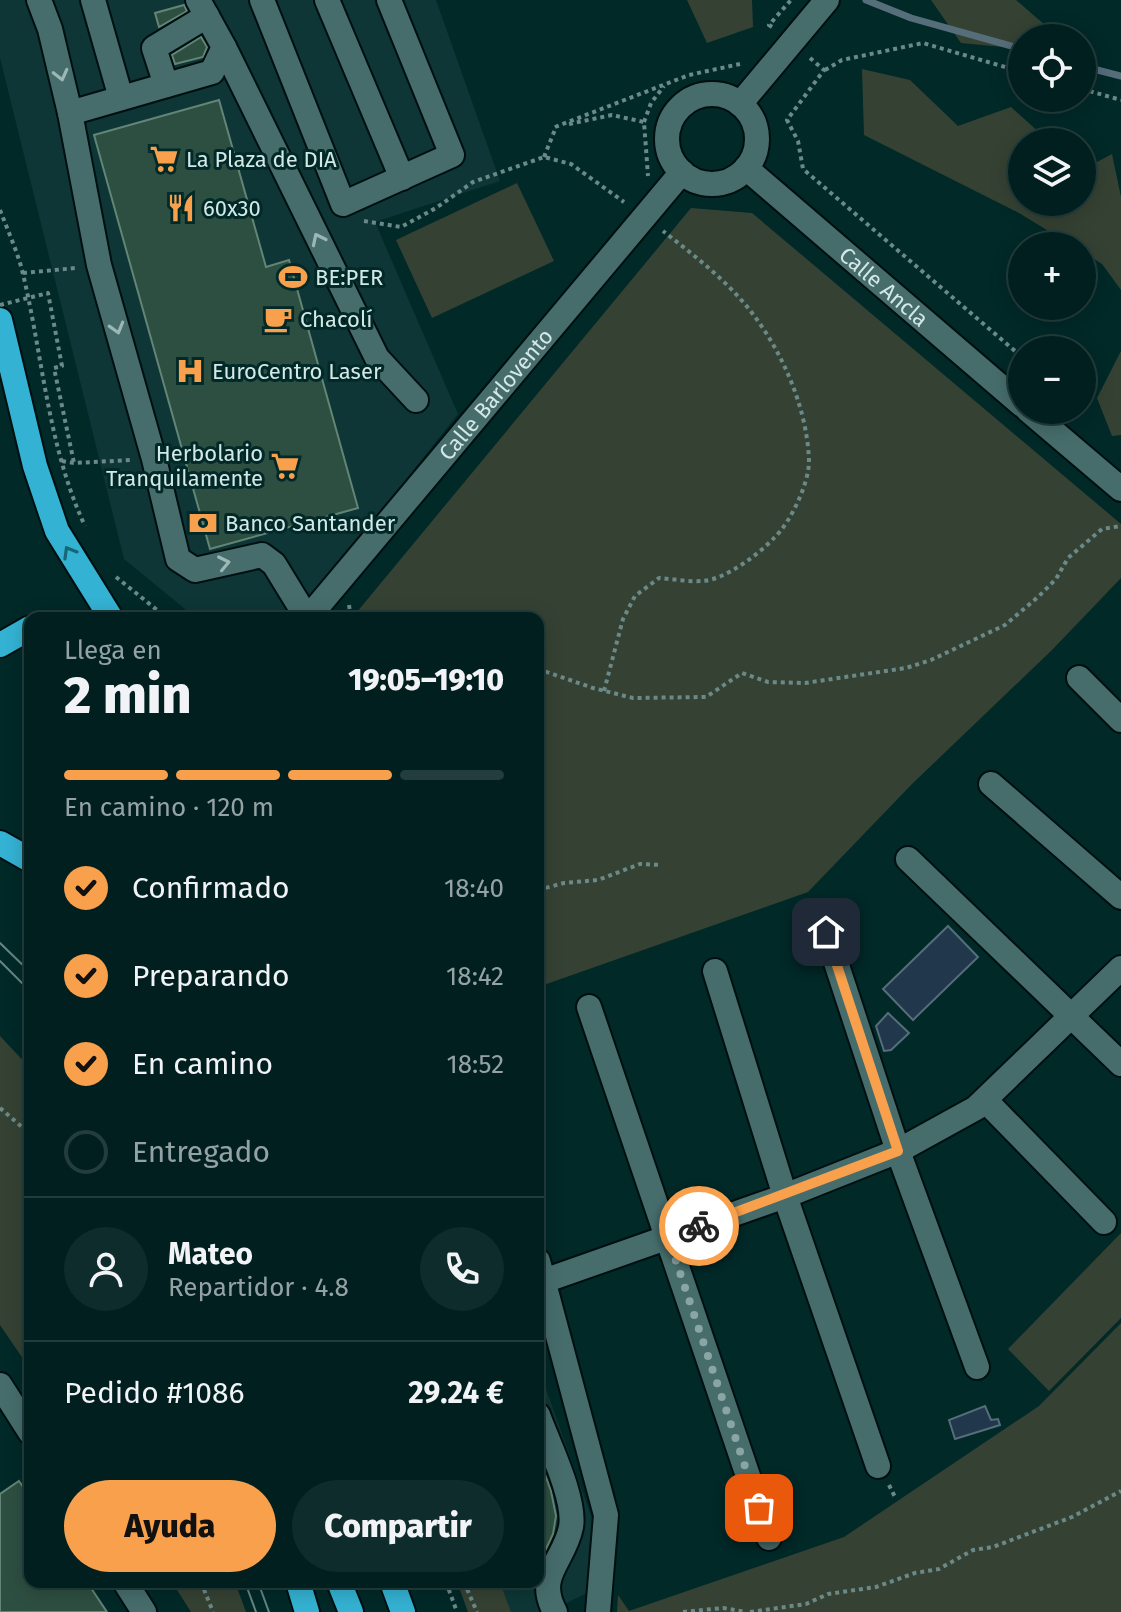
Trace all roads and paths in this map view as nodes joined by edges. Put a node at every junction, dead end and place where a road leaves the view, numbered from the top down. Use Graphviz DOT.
graph roads {
  1 [pos="39,0"];
  2 [pos="93,0"];
  3 [pos="262,0"];
  4 [pos="327,0"];
  5 [pos="389,0"];
  6 [pos="791,0"];
  7 [pos="827,0"];
  8 [pos="203,8"];
  9 [pos="782,36"];
  10 [pos="765,38"];
  11 [pos="224,47"];
  12 [pos="747,57"];
  13 [pos="1008,68"];
  14 [pos="824,70"];
  15 [pos="665,84"];
  16 [pos="166,85"];
  17 [pos="1096,93"];
  18 [pos="121,98"];
  19 [pos="1121,100"];
  20 [pos="740,104"];
  21 [pos="70,113"];
  22 [pos="644,122"];
  23 [pos="555,127"];
  24 [pos="544,157"];
  25 [pos="746,168"];
  26 [pos="682,172"];
  27 [pos="402,178"];
  28 [pos="648,178"];
  29 [pos="639,206"];
  30 [pos="0,210"];
  31 [pos="363,221"];
  32 [pos="99,265"];
  33 [pos="23,273"];
  34 [pos="0,305"];
  35 [pos="0,320"];
  36 [pos="1008,345"];
  37 [pos="1008,393"];
  38 [pos="416,400"];
  39 [pos="1044,424"];
  40 [pos="154,459"];
  41 [pos="62,461"];
  42 [pos="74,463"];
  43 [pos="1121,489"];
  44 [pos="1121,526"];
  45 [pos="87,532"];
  46 [pos="113,575"];
  47 [pos="107,612"];
  48 [pos="159,612"];
  49 [pos="304,612"];
  50 [pos="313,612"];
  51 [pos="24,631"];
  52 [pos="0,645"];
  53 [pos="544,671"];
  54 [pos="1079,678"];
  55 [pos="604,691"];
  56 [pos="1121,720"];
  57 [pos="991,784"];
  58 [pos="0,843"];
  59 [pos="24,857"];
  60 [pos="908,859"];
  61 [pos="661,865"];
  62 [pos="544,888"];
  63 [pos="1121,897"];
  64 [pos="826,932"];
  65 [pos="1121,968"];
  66 [pos="715,971"];
  67 [pos="589,1007"];
  68 [pos="1071,1015"];
  69 [pos="1121,1064"];
  70 [pos="985,1100"];
  71 [pos="0,1108"];
  72 [pos="24,1129"];
  73 [pos="898,1151"];
  74 [pos="785,1196"];
  75 [pos="1104,1222"];
  76 [pos="668,1237"];
  77 [pos="544,1274"];
  78 [pos="544,1290"];
  79 [pos="977,1367"];
  80 [pos="0,1385"];
  81 [pos="24,1423"];
  82 [pos="544,1431"];
  83 [pos="878,1466"];
  84 [pos="1121,1491"];
  85 [pos="769,1538"];
  86 [pos="129,1588"];
  87 [pos="203,1588"];
  88 [pos="300,1588"];
  89 [pos="341,1588"];
  90 [pos="394,1588"];
  91 [pos="448,1588"];
  92 [pos="467,1588"];
  93 [pos="599,1603"];
  94 [pos="144,1612"];
  95 [pos="213,1612"];
  96 [pos="307,1612"];
  97 [pos="351,1612"];
  98 [pos="403,1612"];
  99 [pos="457,1612"];
  100 [pos="477,1612"];
  101 [pos="555,1612"];
  102 [pos="683,1612"];
  103 [pos="748,1612"];
  1 -- 21 [label="street, one-way"];
  2 -- 18 [label="street"];
  3 -- 27 [label="street"];
  4 -- 27 [label="street"];
  5 -- 27 [label="street"];
  6 -- 9 [label="path"];
  7 -- 9 [label="street"];
  8 -- 11 [label="street"];
  8 -- 16 [label="street"];
  9 -- 10 [label="path"];
  9 -- 14 [label="path"];
  9 -- 20 [label="street"];
  11 -- 16 [label="street"];
  38 -- 11 [label="street, one-way"];
  12 -- 15 [label="path"];
  13 -- 14 [label="path"];
  14 -- 36 [label="path"];
  15 -- 22 [label="path"];
  15 -- 23 [label="path"];
  16 -- 18 [label="street"];
  17 -- 19 [label="path"];
  18 -- 21 [label="street"];
  20 -- 25 [label="street"];
  20 -- 26 [label="street"];
  21 -- 32 [label="street"];
  22 -- 23 [label="path"];
  22 -- 28 [label="path"];
  23 -- 24 [label="path"];
  24 -- 29 [label="path"];
  24 -- 31 [label="path"];
  25 -- 26 [label="street"];
  25 -- 37 [label="street, Calle Ancla"];
  26 -- 29 [label="street, Calle Barlovento"];
  29 -- 50 [label="street, Calle Barlovento"];
  29 -- 55 [label="path"];
  30 -- 33 [label="path"];
  32 -- 33 [label="path"];
  32 -- 40 [label="street, one-way"];
  33 -- 41 [label="path"];
  34 -- 42 [label="path, bridge"];
  47 -- 35 [label="highway, one-way"];
  39 -- 43 [label="street"];
  40 -- 42 [label="path"];
  40 -- 49 [label="street, one-way"];
  41 -- 42 [label="path"];
  41 -- 45 [label="path"];
  44 -- 55 [label="path"];
  46 -- 48 [label="path"];
  51 -- 52 [label="highway"];
  53 -- 55 [label="path"];
  54 -- 56 [label="street"];
  57 -- 63 [label="street"];
  58 -- 59 [label="highway"];
  60 -- 68 [label="street"];
  61 -- 62 [label="path"];
  64 -- 73 [label="street"];
  65 -- 68 [label="street"];
  66 -- 74 [label="street"];
  67 -- 76 [label="street"];
  68 -- 69 [label="street"];
  68 -- 70 [label="street"];
  70 -- 73 [label="street"];
  70 -- 75 [label="street"];
  71 -- 72 [label="path"];
  73 -- 74 [label="street"];
  73 -- 79 [label="street"];
  74 -- 76 [label="street"];
  74 -- 83 [label="street"];
  76 -- 77 [label="street"];
  76 -- 85 [label="street"];
  78 -- 93 [label="street"];
  80 -- 81 [label="street"];
  82 -- 101 [label="street"];
  84 -- 103 [label="path"];
  86 -- 94 [label="street"];
  87 -- 95 [label="path"];
  88 -- 96 [label="highway"];
  89 -- 97 [label="highway"];
  90 -- 98 [label="highway"];
  91 -- 99 [label="path"];
  92 -- 100 [label="path"];
  102 -- 103 [label="path"];
}
